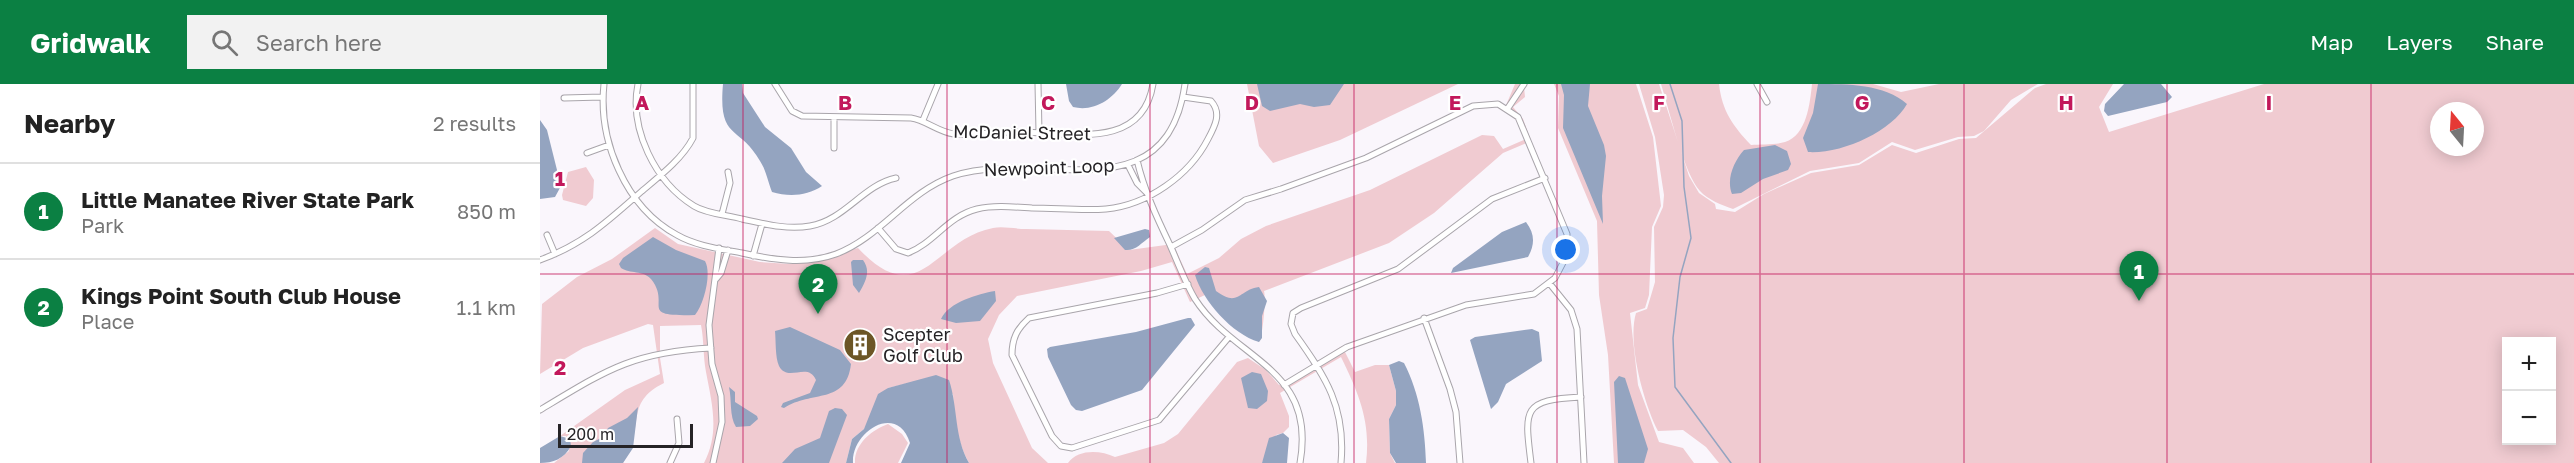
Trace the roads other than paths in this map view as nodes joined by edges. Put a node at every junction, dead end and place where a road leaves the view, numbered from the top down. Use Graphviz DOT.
graph roads {
  1 [pos="604,84"];
  2 [pos="638,84"];
  3 [pos="693,84"];
  4 [pos="775,84"];
  5 [pos="938,84"];
  6 [pos="1038,84"];
  7 [pos="1153,84"];
  8 [pos="1185,84"];
  9 [pos="1524,84"];
  10 [pos="1756,84"];
  11 [pos="1184,96"];
  12 [pos="602,97"];
  13 [pos="564,98"];
  14 [pos="1767,102"];
  15 [pos="1508,108"];
  16 [pos="834,117"];
  17 [pos="923,120"];
  18 [pos="1039,132"];
  19 [pos="609,146"];
  20 [pos="834,148"];
  21 [pos="587,153"];
  22 [pos="1137,160"];
  23 [pos="1128,165"];
  24 [pos="728,172"];
  25 [pos="661,175"];
  26 [pos="896,178"];
  27 [pos="1545,178"];
  28 [pos="1147,194"];
  29 [pos="635,197"];
  30 [pos="722,214"];
  31 [pos="762,224"];
  32 [pos="878,228"];
  33 [pos="546,235"];
  34 [pos="1171,247"];
  35 [pos="718,248"];
  36 [pos="728,250"];
  37 [pos="555,254"];
  38 [pos="753,256"];
  39 [pos="540,260"];
  40 [pos="716,279"];
  41 [pos="1188,284"];
  42 [pos="1550,284"];
  43 [pos="1424,318"];
  44 [pos="1229,337"];
  45 [pos="711,348"];
  46 [pos="1316,364"];
  47 [pos="1284,385"];
  48 [pos="1581,397"];
  49 [pos="540,410"];
  50 [pos="677,419"];
  51 [pos="670,463"];
  52 [pos="713,463"];
  53 [pos="1300,463"];
  54 [pos="1341,463"];
  55 [pos="1460,463"];
  56 [pos="1531,463"];
  57 [pos="1584,463"];
  1 -- 12 [label="street, Newpoint Loop"];
  2 -- 25 [label="street"];
  3 -- 25 [label="street"];
  4 -- 16 [label="street, McDaniel Street"];
  5 -- 17 [label="street"];
  6 -- 18 [label="street"];
  7 -- 18 [label="street, McDaniel Street"];
  8 -- 11 [label="street, Newpoint Loop"];
  9 -- 15 [label="street"];
  10 -- 14 [label="street"];
  11 -- 22 [label="street, Newpoint Loop"];
  11 -- 28 [label="street"];
  12 -- 13 [label="street"];
  12 -- 19 [label="street, Newpoint Loop"];
  15 -- 27 [label="street"];
  15 -- 34 [label="street"];
  16 -- 17 [label="street, McDaniel Street"];
  16 -- 20 [label="street"];
  17 -- 18 [label="street, McDaniel Street"];
  19 -- 21 [label="street"];
  19 -- 29 [label="street, Newpoint Loop"];
  22 -- 23 [label="street, Newpoint Loop"];
  22 -- 28 [label="street"];
  23 -- 28 [label="street"];
  23 -- 32 [label="street, Newpoint Loop"];
  24 -- 30 [label="street"];
  25 -- 29 [label="street"];
  25 -- 30 [label="street"];
  26 -- 31 [label="street"];
  27 -- 42 [label="street"];
  27 -- 46 [label="street"];
  28 -- 32 [label="street"];
  28 -- 34 [label="street"];
  29 -- 35 [label="street, Newpoint Loop"];
  29 -- 37 [label="street"];
  30 -- 31 [label="street"];
  31 -- 38 [label="street"];
  32 -- 38 [label="street, Newpoint Loop"];
  33 -- 37 [label="street"];
  34 -- 41 [label="street"];
  35 -- 36 [label="street, Newpoint Loop"];
  35 -- 40 [label="street"];
  36 -- 38 [label="street, Newpoint Loop"];
  36 -- 40 [label="street"];
  37 -- 39 [label="street"];
  40 -- 45 [label="street"];
  41 -- 44 [label="street"];
  41 -- 44 [label="street"];
  42 -- 43 [label="street"];
  42 -- 48 [label="street"];
  43 -- 46 [label="street"];
  43 -- 55 [label="street"];
  44 -- 47 [label="street"];
  45 -- 49 [label="street"];
  45 -- 52 [label="street"];
  46 -- 47 [label="street"];
  46 -- 54 [label="street"];
  47 -- 53 [label="street"];
  48 -- 56 [label="street"];
  48 -- 57 [label="street"];
  50 -- 51 [label="street"];
}
